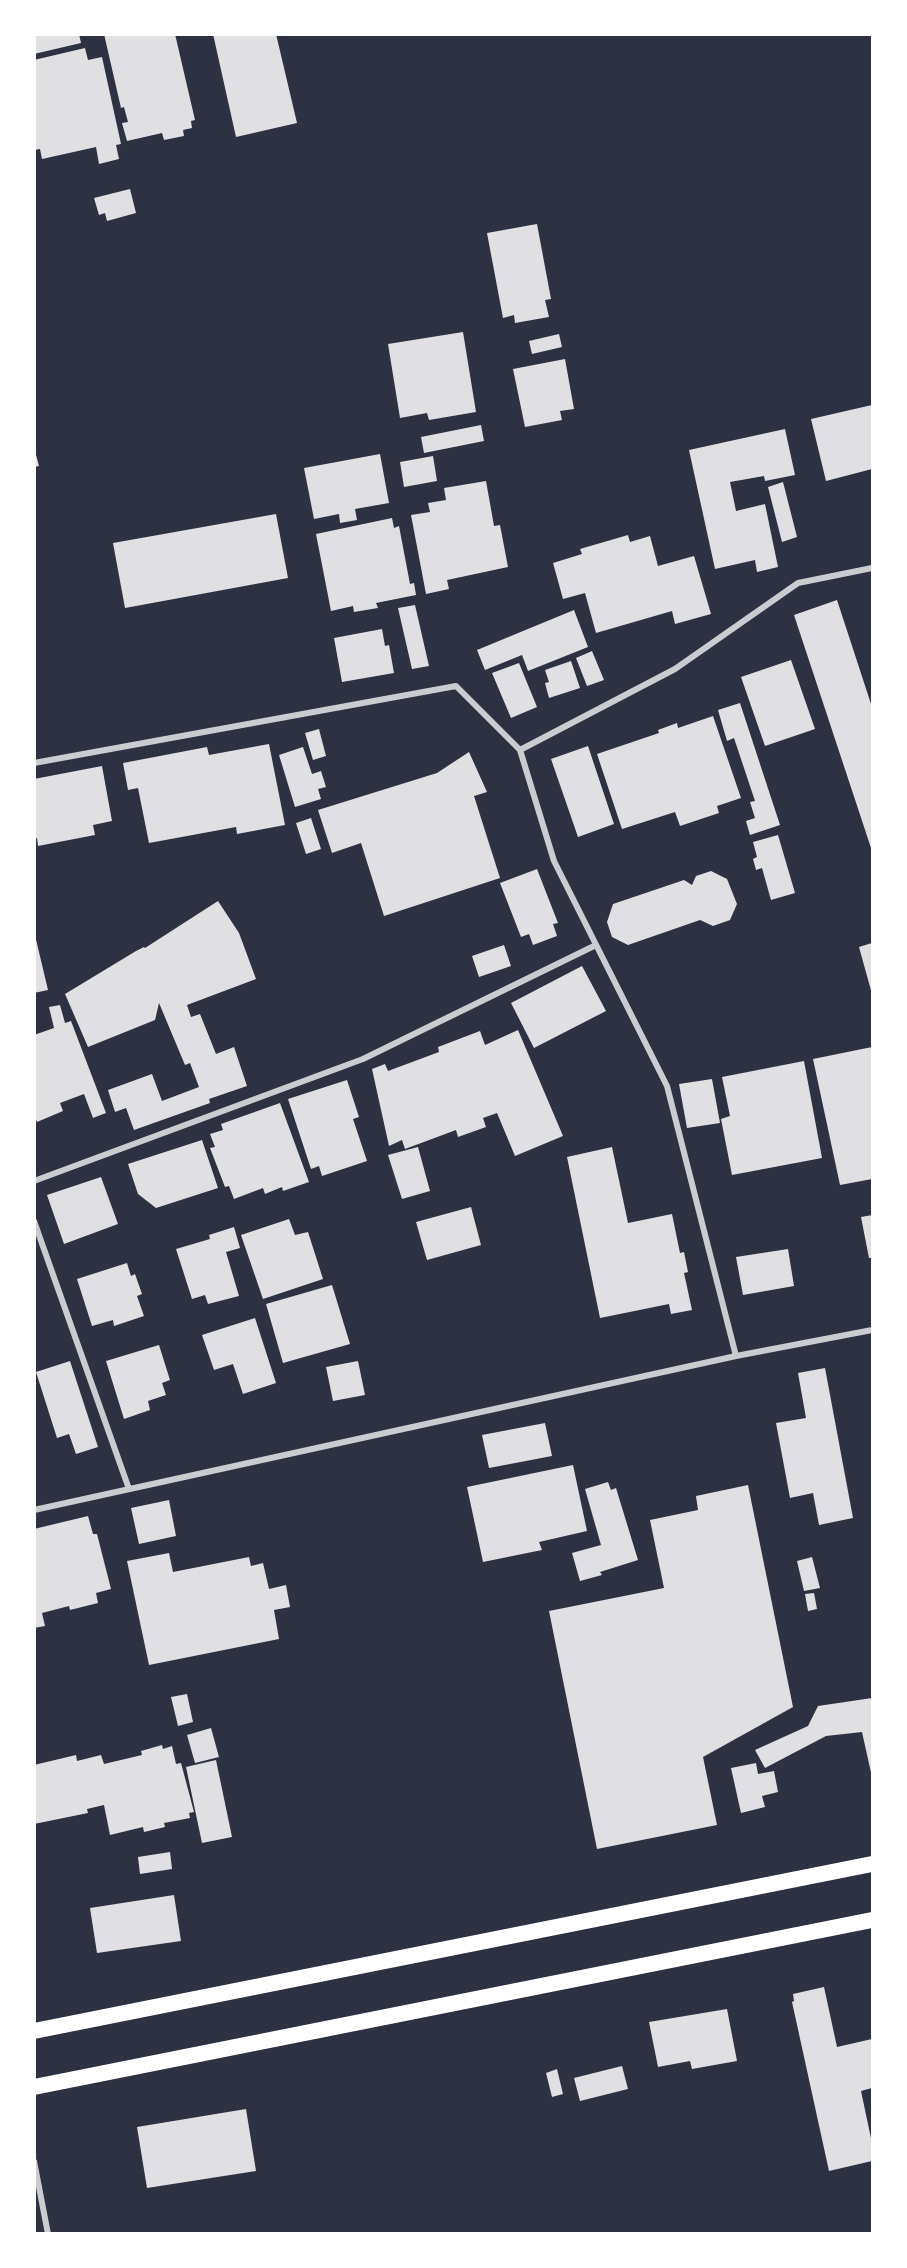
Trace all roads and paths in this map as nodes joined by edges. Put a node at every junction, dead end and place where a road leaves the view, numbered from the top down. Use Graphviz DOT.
graph roads {
  1 [pos="873,568"];
  2 [pos="520,750"];
  3 [pos="34,763"];
  4 [pos="596,945"];
  5 [pos="34,1181"];
  6 [pos="34,1221"];
  7 [pos="873,1330"];
  8 [pos="736,1356"];
  9 [pos="129,1489"];
  10 [pos="34,1510"];
  11 [pos="873,1864"];
  12 [pos="873,1920"];
  13 [pos="34,2031"];
  14 [pos="34,2087"];
  15 [pos="34,2161"];
  16 [pos="48,2234"];
  1 -- 2 [label="street"];
  2 -- 3 [label="street"];
  2 -- 4 [label="street"];
  4 -- 5 [label="street"];
  4 -- 8 [label="street"];
  6 -- 9 [label="street"];
  7 -- 8 [label="street"];
  8 -- 9 [label="street"];
  9 -- 10 [label="street"];
  11 -- 13 [label="highway"];
  12 -- 14 [label="highway"];
  15 -- 16 [label="street"];
}
